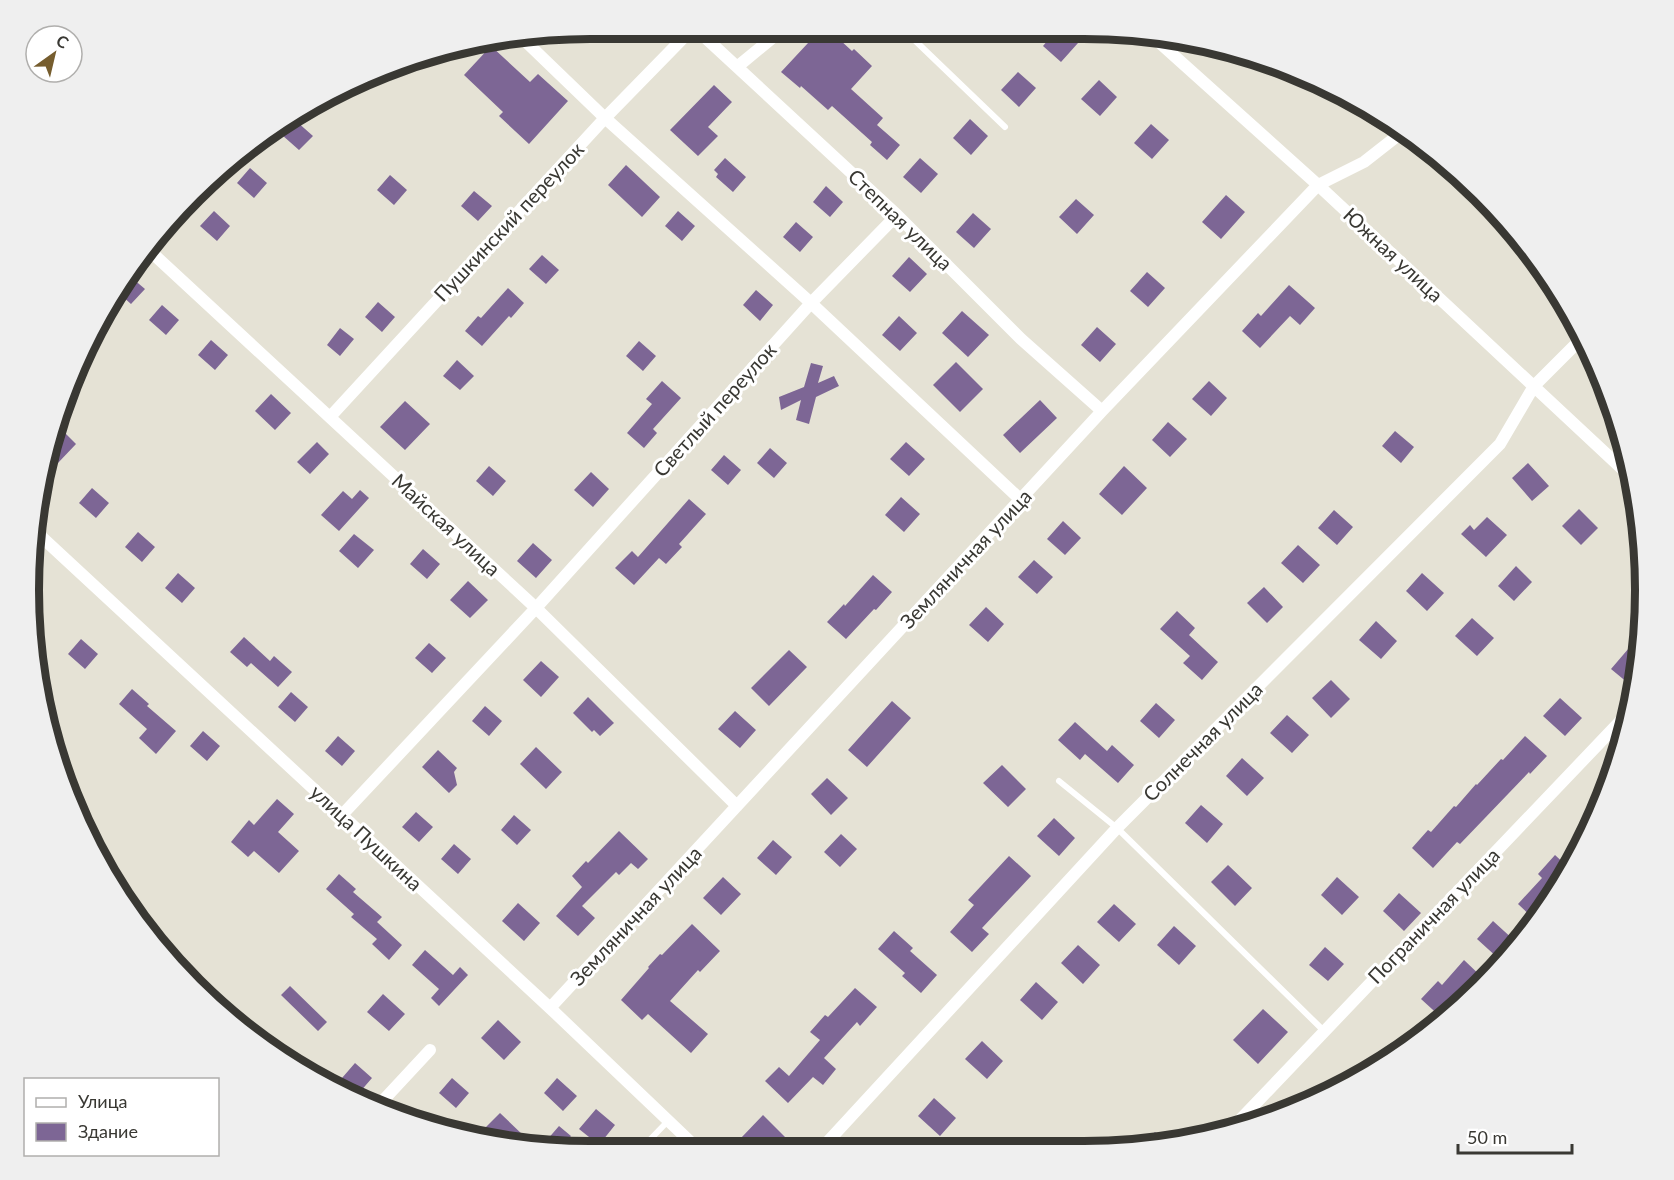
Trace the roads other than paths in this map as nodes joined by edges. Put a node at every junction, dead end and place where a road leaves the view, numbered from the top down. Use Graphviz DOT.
graph roads {
  1 [pos="683,39"];
  2 [pos="706,39"];
  3 [pos="770,39"];
  4 [pos="914,39"];
  5 [pos="527,43"];
  6 [pos="1162,45"];
  7 [pos="737,67"];
  8 [pos="605,118"];
  9 [pos="1005,127"];
  10 [pos="1396,137"];
  11 [pos="1318,185"];
  12 [pos="897,215"];
  13 [pos="154,254"];
  14 [pos="811,303"];
  15 [pos="1577,344"];
  16 [pos="1534,386"];
  17 [pos="1102,411"];
  18 [pos="330,417"];
  19 [pos="1620,467"];
  20 [pos="1021,500"];
  21 [pos="42,537"];
  22 [pos="536,608"];
  23 [pos="1618,723"];
  24 [pos="1059,781"];
  25 [pos="737,806"];
  26 [pos="342,815"];
  27 [pos="1117,828"];
  28 [pos="550,1008"];
  29 [pos="1324,1031"];
  30 [pos="430,1050"];
  31 [pos="383,1101"];
  32 [pos="1242,1118"];
  33 [pos="668,1121"];
  34 [pos="649,1141"];
  35 [pos="689,1141"];
  36 [pos="828,1141"];
  1 -- 8 [label="street, Пушкинский переулок"];
  2 -- 7 [label="street, Степная улица"];
  3 -- 7 [label="street"];
  4 -- 9 [label="lane"];
  5 -- 8 [label="street"];
  6 -- 11 [label="street, Южная улица"];
  7 -- 12 [label="street, Степная улица"];
  8 -- 14 [label="street"];
  8 -- 18 [label="street, Пушкинский переулок"];
  10 -- 11 [label="street, Земляничная улица"];
  11 -- 16 [label="street, Южная улица"];
  11 -- 17 [label="street, Земляничная улица"];
  12 -- 14 [label="street, Светлый переулок"];
  12 -- 17 [label="street, Степная улица"];
  13 -- 18 [label="street, Майская улица"];
  14 -- 20 [label="street"];
  14 -- 22 [label="street, Светлый переулок"];
  15 -- 16 [label="street, Солнечная улица"];
  16 -- 19 [label="street, Южная улица"];
  16 -- 27 [label="street, Солнечная улица"];
  17 -- 20 [label="street, Земляничная улица"];
  18 -- 22 [label="street, Майская улица"];
  20 -- 25 [label="street, Земляничная улица"];
  21 -- 26 [label="street, улица Пушкина"];
  22 -- 25 [label="street, Майская улица"];
  22 -- 26 [label="street, Светлый переулок"];
  23 -- 29 [label="street, Пограничная улица"];
  24 -- 27 [label="lane"];
  25 -- 28 [label="street, Земляничная улица"];
  26 -- 28 [label="street, улица Пушкина"];
  27 -- 29 [label="lane"];
  27 -- 36 [label="street, Солнечная улица"];
  28 -- 33 [label="street, улица Пушкина"];
  29 -- 32 [label="street, Пограничная улица"];
  30 -- 31 [label="street"];
  33 -- 34 [label="lane"];
  33 -- 35 [label="street, улица Пушкина"];
}
